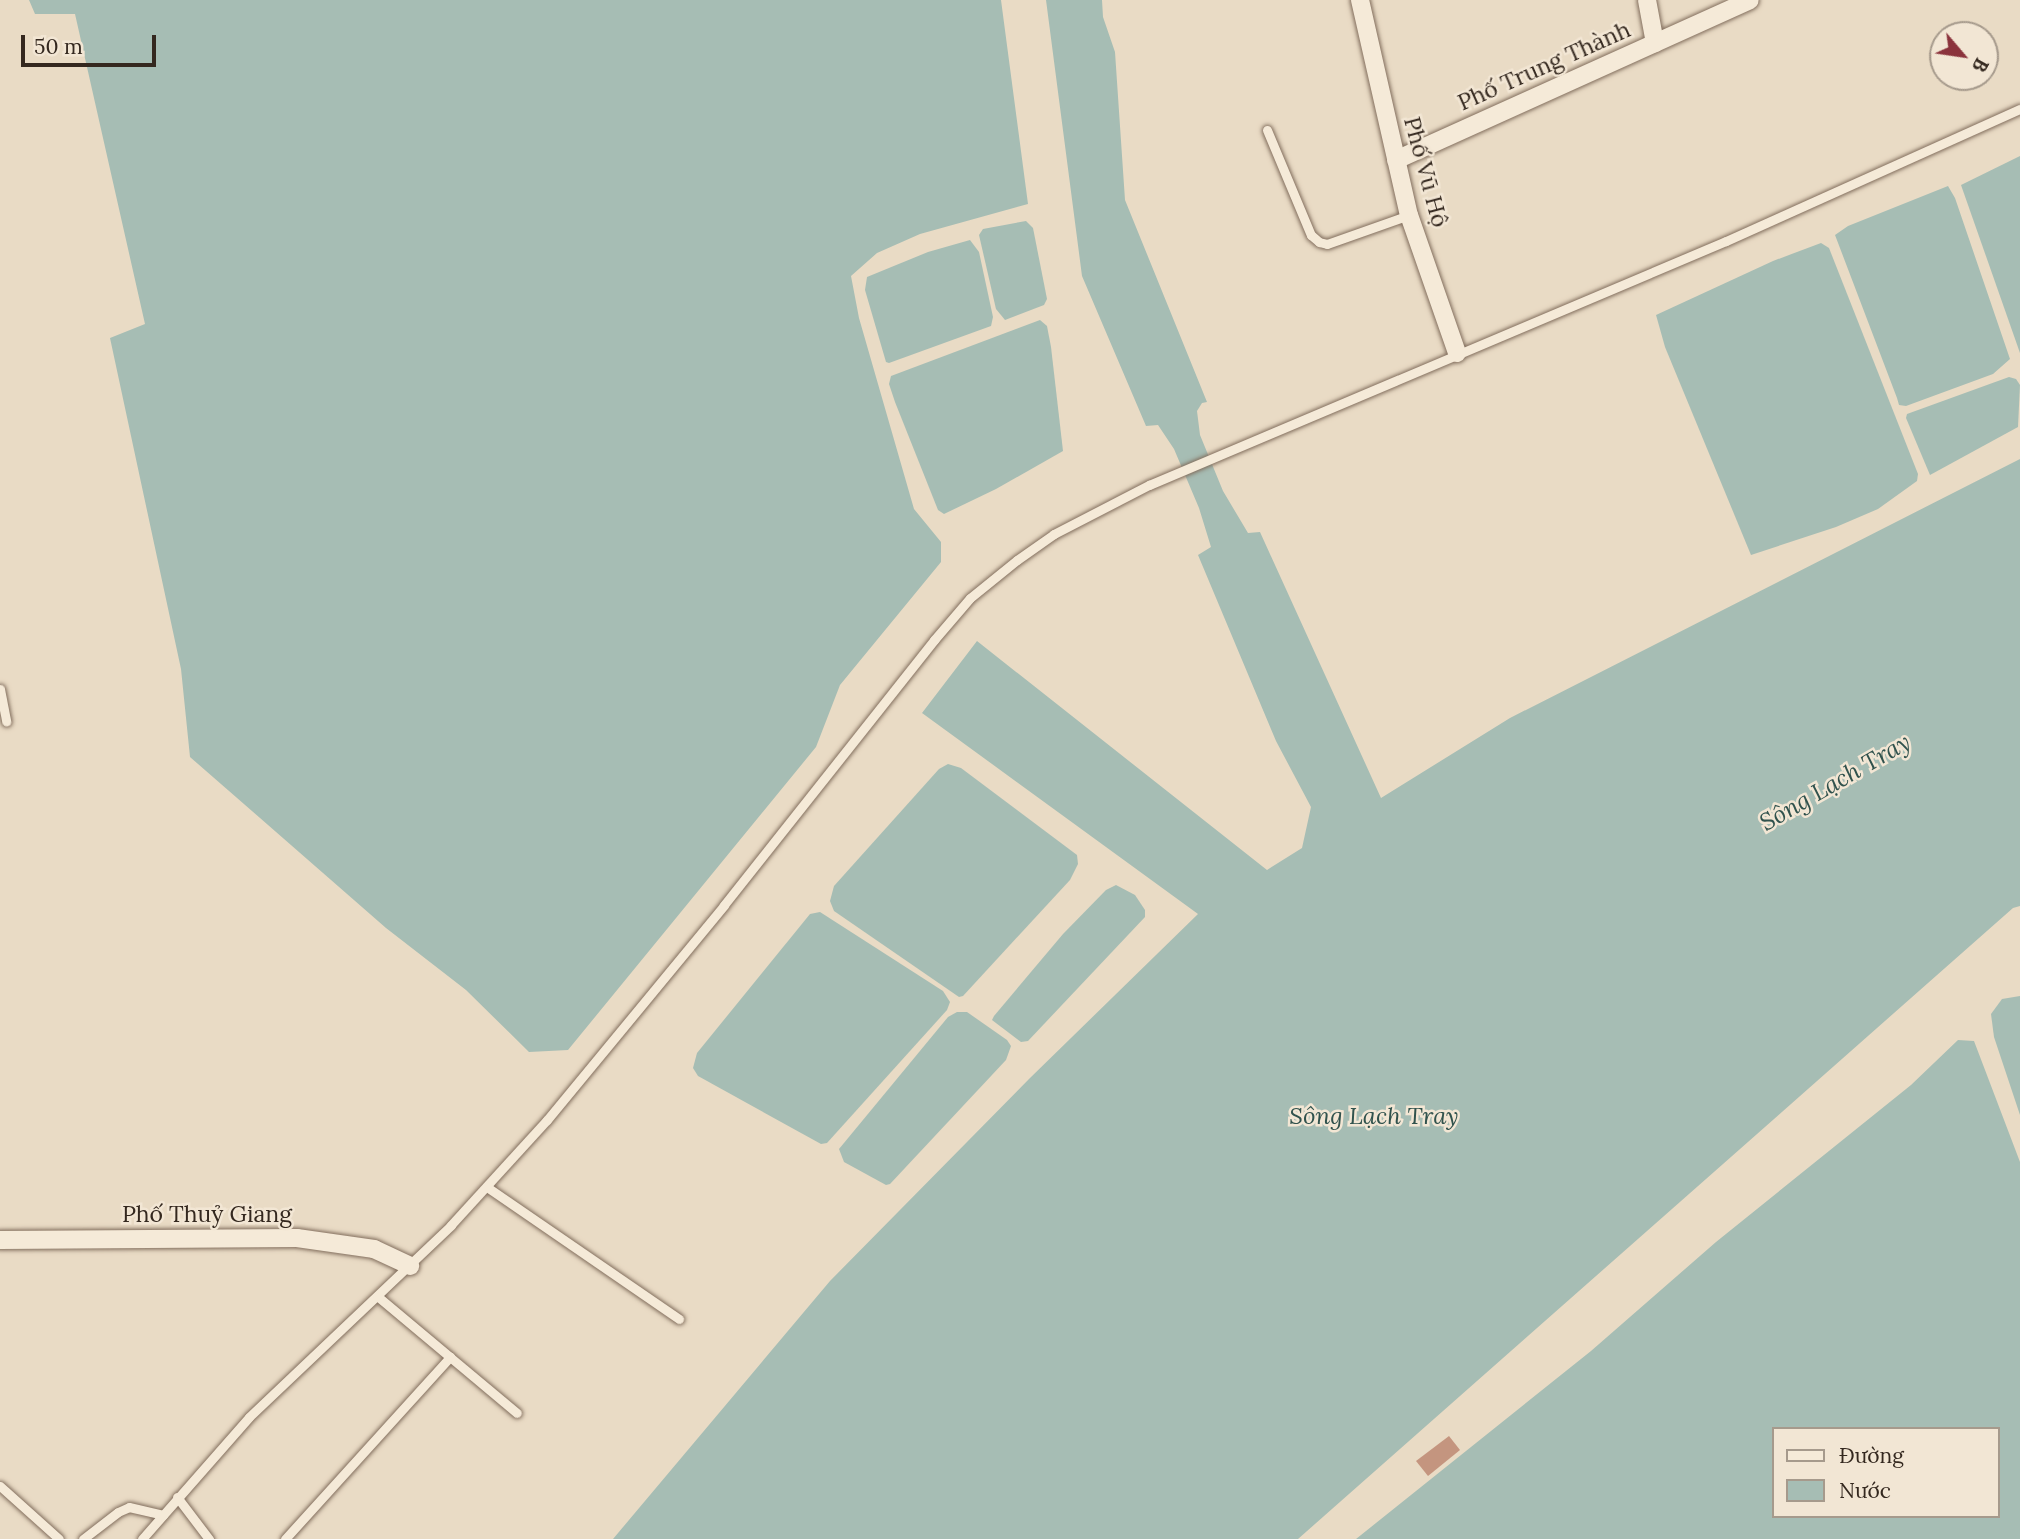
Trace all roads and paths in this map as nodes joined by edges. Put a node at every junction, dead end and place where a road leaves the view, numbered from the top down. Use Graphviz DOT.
graph roads {
  1 [pos="1360,0"];
  2 [pos="1647,0"];
  3 [pos="1750,0"];
  4 [pos="1655,43"];
  5 [pos="2020,109"];
  6 [pos="1267,130"];
  7 [pos="1398,168"];
  8 [pos="1409,213"];
  9 [pos="1457,353"];
  10 [pos="0,690"];
  11 [pos="6,721"];
  12 [pos="486,1186"];
  13 [pos="0,1240"];
  14 [pos="410,1266"];
  15 [pos="377,1296"];
  16 [pos="679,1319"];
  17 [pos="450,1357"];
  18 [pos="517,1413"];
  19 [pos="0,1486"];
  20 [pos="177,1497"];
  21 [pos="163,1515"];
  22 [pos="59,1539"];
  23 [pos="83,1539"];
  24 [pos="142,1539"];
  25 [pos="209,1539"];
  26 [pos="285,1539"];
  1 -- 7 [label="street, Phố Vũ Hộ"];
  2 -- 4 [label="street"];
  3 -- 4 [label="street, Phố Trung Thành"];
  4 -- 7 [label="street, Phố Trung Thành"];
  5 -- 9 [label="lane"];
  6 -- 8 [label="lane"];
  7 -- 8 [label="street, Phố Vũ Hộ"];
  8 -- 9 [label="street, Phố Vũ Hộ"];
  9 -- 12 [label="lane"];
  10 -- 11 [label="lane"];
  12 -- 14 [label="lane"];
  12 -- 16 [label="lane"];
  13 -- 14 [label="street, Phố Thuỷ Giang"];
  14 -- 15 [label="lane"];
  15 -- 17 [label="lane"];
  15 -- 20 [label="lane"];
  17 -- 18 [label="lane"];
  17 -- 26 [label="lane"];
  19 -- 22 [label="lane"];
  20 -- 21 [label="lane"];
  20 -- 25 [label="lane"];
  21 -- 23 [label="lane"];
  21 -- 24 [label="lane"];
}
